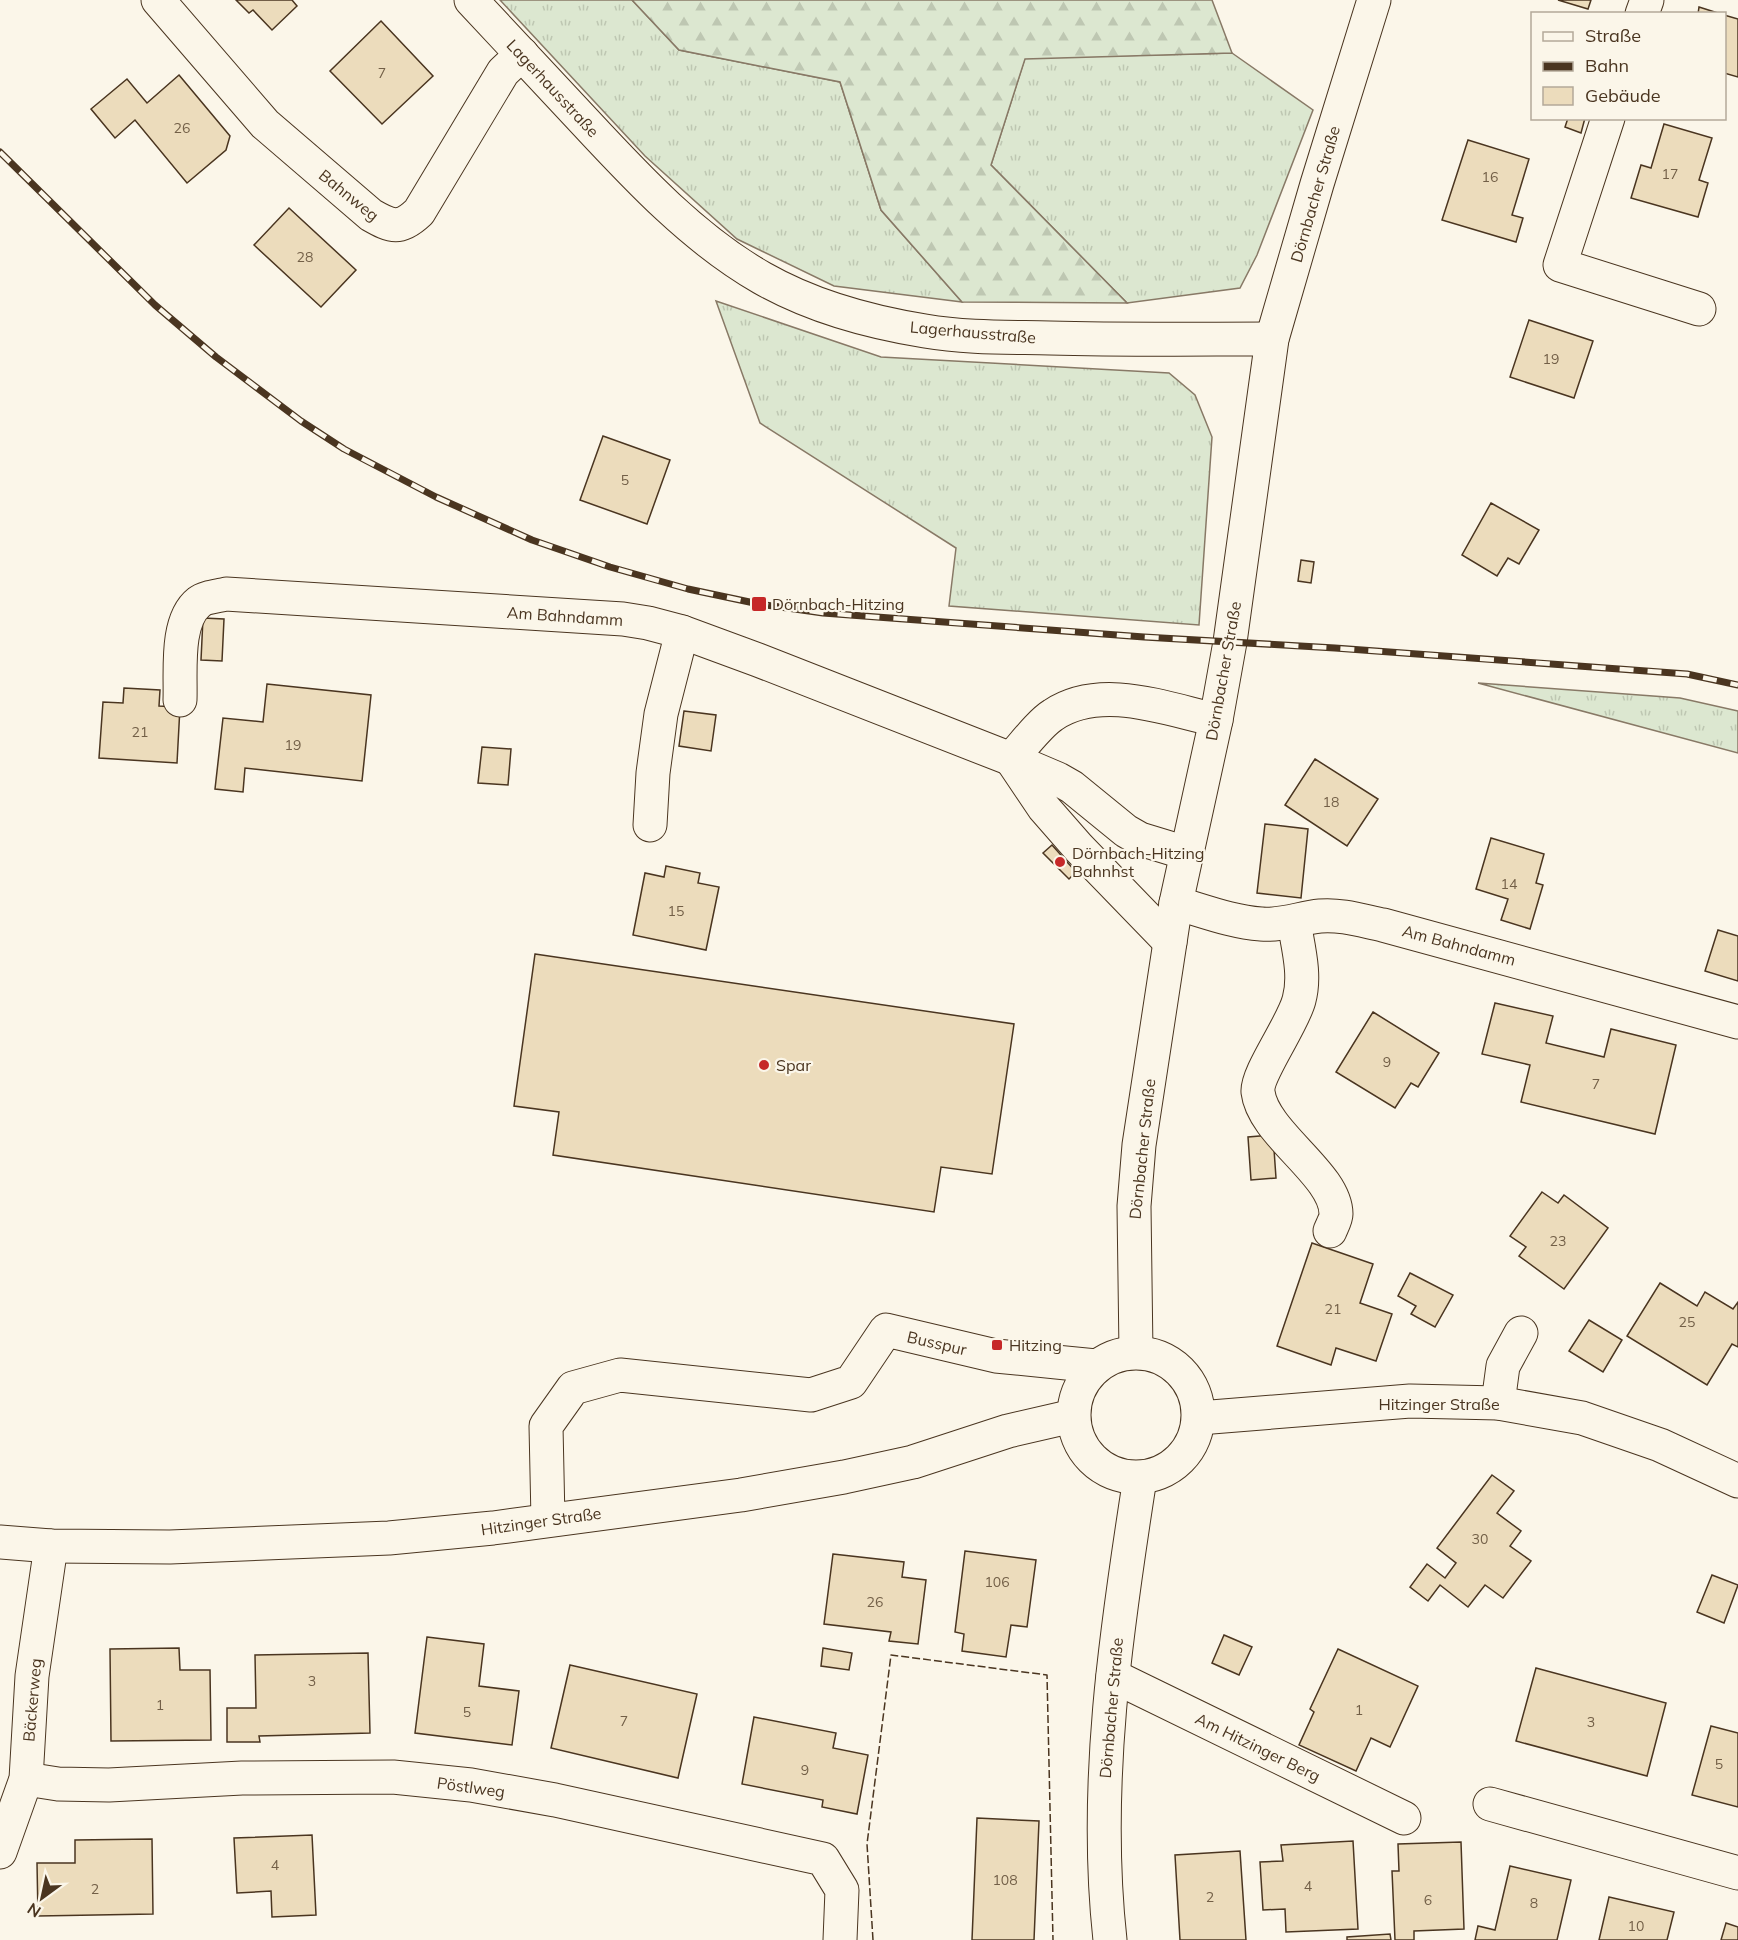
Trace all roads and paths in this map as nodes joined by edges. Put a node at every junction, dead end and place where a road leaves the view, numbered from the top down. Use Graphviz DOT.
graph roads {
  1 [pos="158,0"];
  2 [pos="471,0"];
  3 [pos="1374,0"];
  4 [pos="522,54"];
  5 [pos="1607,120"];
  6 [pos="1699,309"];
  7 [pos="1272,339"];
  8 [pos="682,632"];
  9 [pos="180,700"];
  10 [pos="1216,720"];
  11 [pos="1011,759"];
  12 [pos="650,825"];
  13 [pos="1186,853"];
  14 [pos="1176,903"];
  15 [pos="1294,922"];
  16 [pos="1170,942"];
  17 [pos="1738,1022"];
  18 [pos="1330,1231"];
  19 [pos="1521,1333"];
  20 [pos="1136,1352"];
  21 [pos="1096,1366"];
  22 [pos="1497,1402"];
  23 [pos="1073,1416"];
  24 [pos="1199,1418"];
  25 [pos="1140,1478"];
  26 [pos="1738,1481"];
  27 [pos="548,1520"];
  28 [pos="0,1542"];
  29 [pos="51,1546"];
  30 [pos="1113,1676"];
  31 [pos="26,1779"];
  32 [pos="1490,1804"];
  33 [pos="1404,1818"];
  34 [pos="0,1852"];
  35 [pos="1738,1873"];
  36 [pos="840,1940"];
  37 [pos="1110,1940"];
  1 -- 4 [label="street, Bahnweg"];
  2 -- 4 [label="street, Lagerhausstraße"];
  3 -- 7 [label="street, Dörnbacher Straße"];
  4 -- 7 [label="street, Lagerhausstraße"];
  5 -- 6 [label="street"];
  7 -- 10 [label="street, Dörnbacher Straße"];
  8 -- 9 [label="street, Am Bahndamm"];
  8 -- 11 [label="street, Am Bahndamm"];
  8 -- 12 [label="street"];
  10 -- 11 [label="street"];
  10 -- 13 [label="street, Dörnbacher Straße"];
  11 -- 13 [label="street, Am Bahndamm"];
  11 -- 16 [label="street"];
  13 -- 14 [label="street, Dörnbacher Straße"];
  14 -- 15 [label="street, Am Bahndamm"];
  14 -- 16 [label="street, Dörnbacher Straße"];
  15 -- 17 [label="street, Am Bahndamm"];
  15 -- 18 [label="street"];
  16 -- 20 [label="street, Dörnbacher Straße"];
  19 -- 22 [label="street"];
  20 -- 21 [label="street"];
  20 -- 24 [label="street"];
  21 -- 23 [label="street"];
  21 -- 27 [label="street, Busspur"];
  22 -- 24 [label="street, Hitzinger Straße"];
  22 -- 26 [label="street, Hitzinger Straße"];
  23 -- 25 [label="street"];
  23 -- 27 [label="street, Hitzinger Straße"];
  24 -- 25 [label="street"];
  25 -- 30 [label="street, Dörnbacher Straße"];
  27 -- 29 [label="street, Hitzinger Straße"];
  28 -- 29 [label="street, Hitzinger Straße"];
  29 -- 31 [label="street, Bäckerweg"];
  30 -- 33 [label="street, Am Hitzinger Berg"];
  30 -- 37 [label="street, Dörnbacher Straße"];
  31 -- 34 [label="street, Bäckerweg"];
  31 -- 36 [label="street, Pöstlweg"];
  32 -- 35 [label="street"];
}
